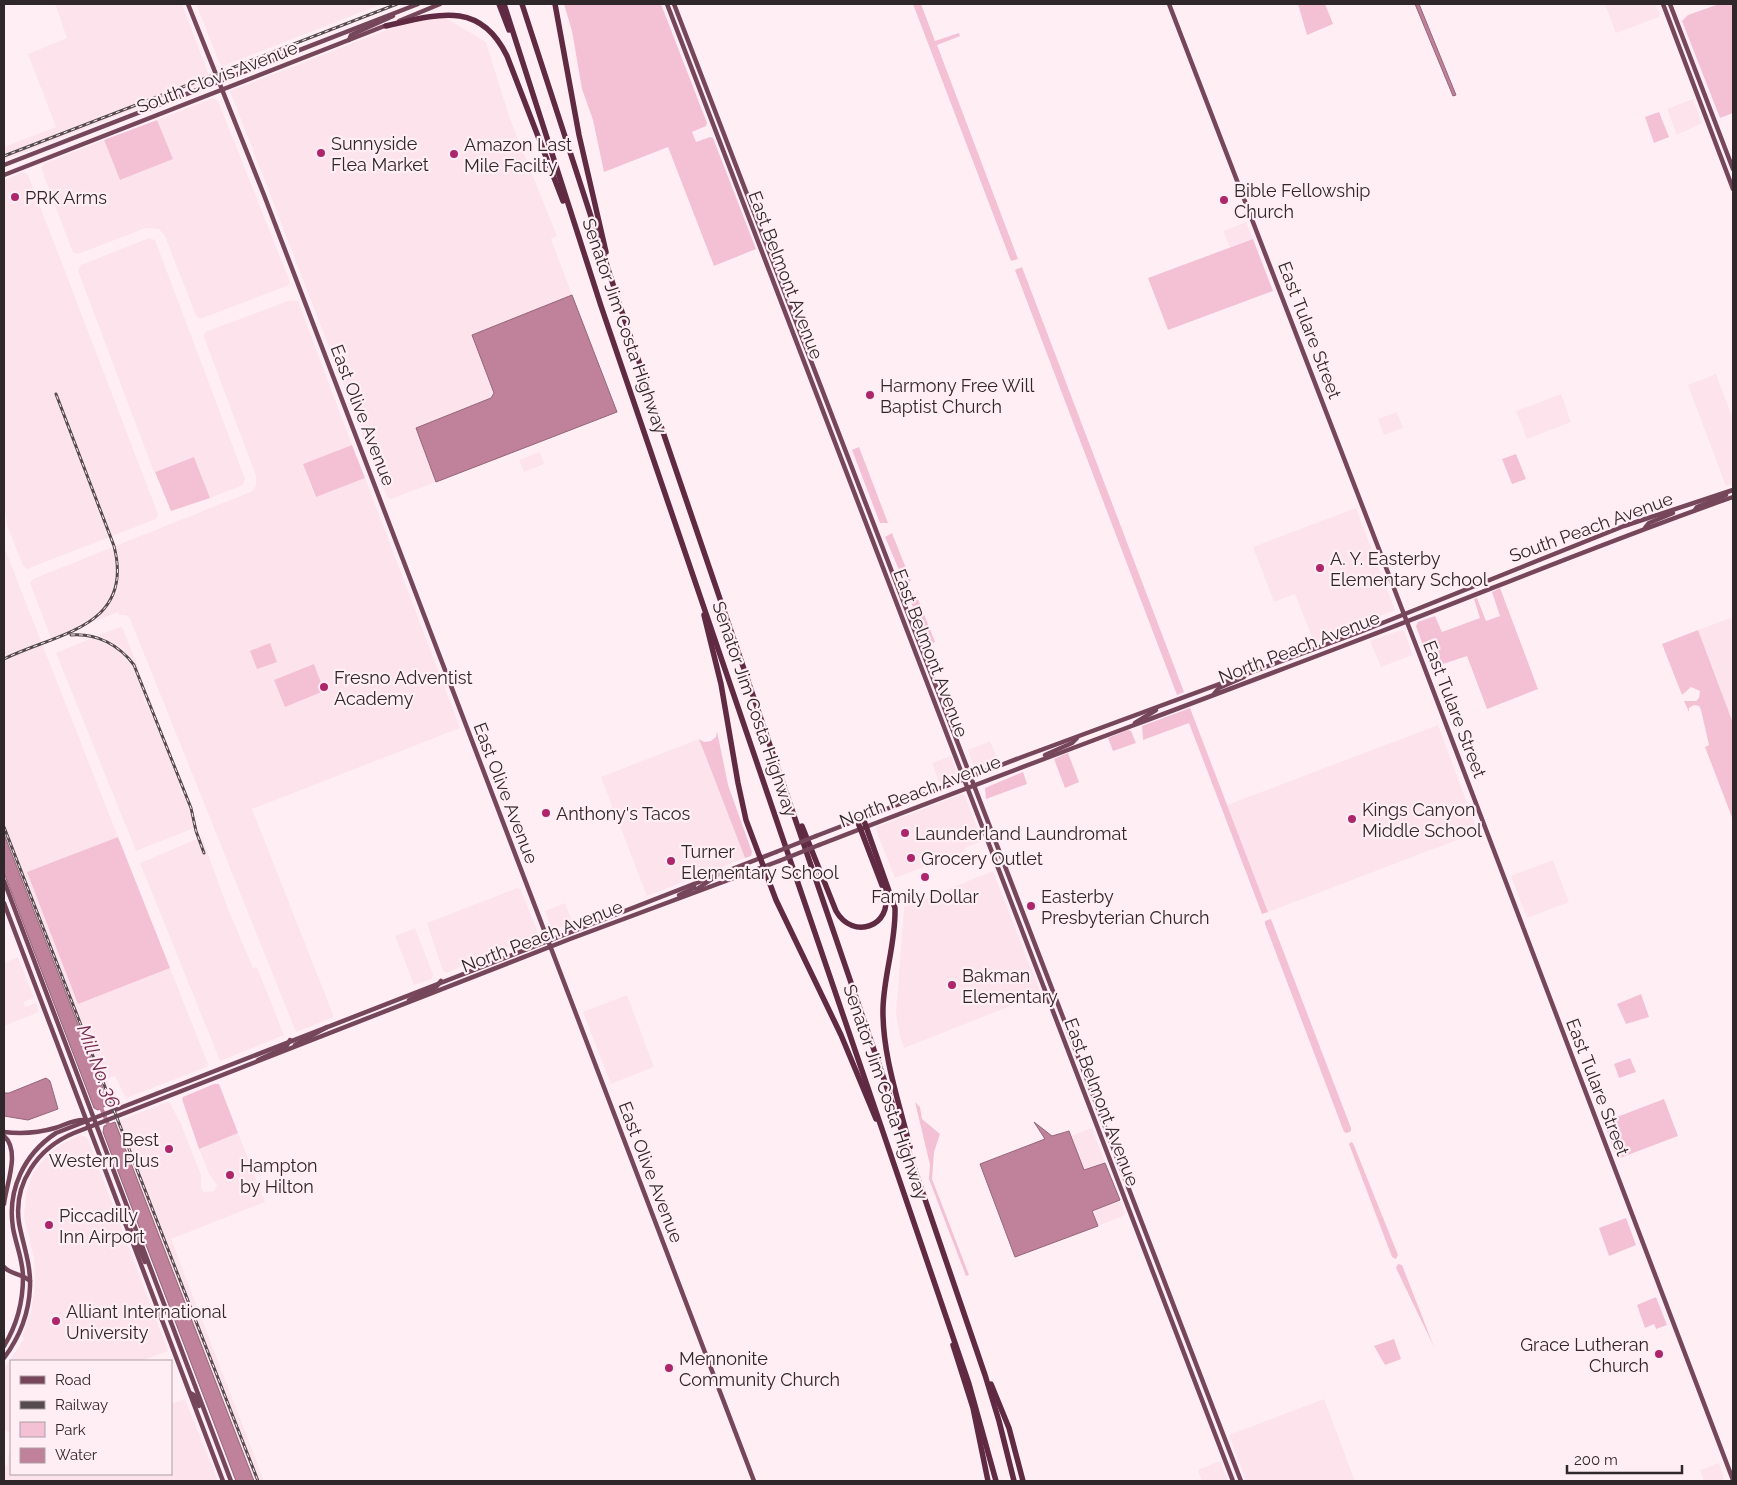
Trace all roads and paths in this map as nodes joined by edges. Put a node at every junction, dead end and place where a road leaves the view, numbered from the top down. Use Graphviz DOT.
graph roads {
  1 [pos="188,4"];
  2 [pos="418,4"];
  3 [pos="440,4"];
  4 [pos="499,4"];
  5 [pos="504,4"];
  6 [pos="522,4"];
  7 [pos="555,4"];
  8 [pos="666,4"];
  9 [pos="674,4"];
  10 [pos="1169,4"];
  11 [pos="1662,4"];
  12 [pos="1670,4"];
  13 [pos="402,10"];
  14 [pos="386,26"];
  15 [pos="349,40"];
  16 [pos="528,77"];
  17 [pos="218,82"];
  18 [pos="221,90"];
  19 [pos="4,165"];
  20 [pos="1733,169"];
  21 [pos="4,175"];
  22 [pos="1733,189"];
  23 [pos="583,252"];
  24 [pos="622,312"];
  25 [pos="1733,490"];
  26 [pos="1732,497"];
  27 [pos="1680,508"];
  28 [pos="1695,511"];
  29 [pos="1645,528"];
  30 [pos="1622,536"];
  31 [pos="694,577"];
  32 [pos="1404,614"];
  33 [pos="1407,621"];
  34 [pos="1244,676"];
  35 [pos="1214,694"];
  36 [pos="1160,707"];
  37 [pos="1134,724"];
  38 [pos="763,726"];
  39 [pos="1077,738"];
  40 [pos="1042,758"];
  41 [pos="971,776"];
  42 [pos="964,779"];
  43 [pos="974,784"];
  44 [pos="968,787"];
  45 [pos="860,819"];
  46 [pos="863,828"];
  47 [pos="760,858"];
  48 [pos="763,867"];
  49 [pos="715,876"];
  50 [pos="4,882"];
  51 [pos="694,884"];
  52 [pos="4,886"];
  53 [pos="698,891"];
  54 [pos="9,894"];
  55 [pos="677,898"];
  56 [pos="4,903"];
  57 [pos="547,940"];
  58 [pos="550,947"];
  59 [pos="441,981"];
  60 [pos="403,1004"];
  61 [pos="330,1025"];
  62 [pos="290,1040"];
  63 [pos="295,1047"];
  64 [pos="253,1063"];
  65 [pos="93,1117"];
  66 [pos="86,1120"];
  67 [pos="96,1125"];
  68 [pos="89,1127"];
  69 [pos="4,1132"];
  70 [pos="4,1136"];
  71 [pos="919,1183"];
  72 [pos="903,1188"];
  73 [pos="4,1204"];
  74 [pos="126,1224"];
  75 [pos="4,1266"];
  76 [pos="23,1274"];
  77 [pos="152,1274"];
  78 [pos="30,1281"];
  79 [pos="947,1316"];
  80 [pos="972,1340"];
  81 [pos="4,1346"];
  82 [pos="4,1358"];
  83 [pos="190,1393"];
  84 [pos="212,1434"];
  85 [pos="1733,1480"];
  86 [pos="223,1481"];
  87 [pos="231,1481"];
  88 [pos="754,1481"];
  89 [pos="988,1481"];
  90 [pos="996,1481"];
  91 [pos="1014,1481"];
  92 [pos="1023,1481"];
  93 [pos="1233,1481"];
  94 [pos="1241,1481"];
  1 -- 17 [label="main road, East Olive Avenue"];
  2 -- 13 [label="main road, South Clovis Avenue"];
  3 -- 14 [label="main road, South Clovis Avenue"];
  4 -- 16 [label="highway"];
  5 -- 16 [label="highway, Senator Jim Costa Highway"];
  6 -- 24 [label="highway"];
  7 -- 24 [label="highway"];
  8 -- 42 [label="main road, East Belmont Avenue"];
  9 -- 41 [label="main road, East Belmont Avenue"];
  10 -- 32 [label="main road, East Tulare Street"];
  11 -- 22 [label="main road"];
  12 -- 20 [label="main road"];
  13 -- 15 [label="main road"];
  13 -- 17 [label="main road, South Clovis Avenue"];
  14 -- 15 [label="main road, South Clovis Avenue"];
  14 -- 23 [label="highway"];
  15 -- 18 [label="main road, South Clovis Avenue"];
  16 -- 23 [label="highway, Senator Jim Costa Highway"];
  17 -- 18 [label="main road, East Olive Avenue"];
  17 -- 19 [label="main road, South Clovis Avenue"];
  18 -- 21 [label="main road, South Clovis Avenue"];
  18 -- 57 [label="main road, East Olive Avenue"];
  23 -- 31 [label="highway, Senator Jim Costa Highway"];
  24 -- 38 [label="highway, Senator Jim Costa Highway"];
  25 -- 27 [label="main road, South Peach Avenue"];
  25 -- 28 [label="main road"];
  26 -- 28 [label="main road, South Peach Avenue"];
  27 -- 29 [label="main road"];
  27 -- 32 [label="main road, South Peach Avenue"];
  28 -- 29 [label="main road, South Peach Avenue"];
  29 -- 30 [label="main road, South Peach Avenue"];
  30 -- 33 [label="main road, North Peach Avenue"];
  31 -- 47 [label="highway"];
  31 -- 72 [label="highway, Senator Jim Costa Highway"];
  32 -- 33 [label="main road, East Tulare Street"];
  32 -- 34 [label="main road, North Peach Avenue"];
  33 -- 35 [label="main road, North Peach Avenue"];
  33 -- 85 [label="main road, East Tulare Street"];
  34 -- 35 [label="main road"];
  34 -- 36 [label="main road, North Peach Avenue"];
  35 -- 37 [label="main road, North Peach Avenue"];
  36 -- 37 [label="main road"];
  36 -- 39 [label="main road, North Peach Avenue"];
  37 -- 40 [label="main road, North Peach Avenue"];
  38 -- 46 [label="highway"];
  38 -- 71 [label="highway, Senator Jim Costa Highway"];
  39 -- 40 [label="main road"];
  39 -- 41 [label="main road, North Peach Avenue"];
  40 -- 43 [label="main road, North Peach Avenue"];
  41 -- 42 [label="main road, North Peach Avenue"];
  41 -- 43 [label="main road, East Belmont Avenue"];
  42 -- 44 [label="main road, East Belmont Avenue"];
  42 -- 45 [label="main road, North Peach Avenue"];
  43 -- 44 [label="main road, North Peach Avenue"];
  43 -- 94 [label="main road, East Belmont Avenue"];
  44 -- 46 [label="main road, North Peach Avenue"];
  44 -- 93 [label="main road, East Belmont Avenue"];
  45 -- 46 [label="highway"];
  45 -- 47 [label="main road, North Peach Avenue, bridge"];
  46 -- 48 [label="main road, North Peach Avenue, bridge"];
  46 -- 71 [label="highway"];
  47 -- 48 [label="highway"];
  47 -- 49 [label="main road, North Peach Avenue"];
  48 -- 53 [label="main road, North Peach Avenue"];
  48 -- 72 [label="highway"];
  49 -- 51 [label="main road, North Peach Avenue"];
  49 -- 53 [label="main road"];
  50 -- 54 [label="main road"];
  51 -- 55 [label="main road"];
  51 -- 57 [label="main road, North Peach Avenue"];
  52 -- 54 [label="main road"];
  53 -- 55 [label="main road, North Peach Avenue"];
  54 -- 65 [label="main road"];
  55 -- 58 [label="main road, North Peach Avenue"];
  56 -- 66 [label="main road"];
  57 -- 58 [label="main road, East Olive Avenue"];
  57 -- 59 [label="main road, North Peach Avenue"];
  58 -- 60 [label="main road, North Peach Avenue"];
  58 -- 88 [label="main road, East Olive Avenue"];
  59 -- 60 [label="main road"];
  59 -- 61 [label="main road, North Peach Avenue"];
  60 -- 63 [label="main road, North Peach Avenue"];
  61 -- 62 [label="main road, North Peach Avenue"];
  61 -- 63 [label="main road"];
  62 -- 64 [label="main road"];
  62 -- 65 [label="main road, North Peach Avenue"];
  63 -- 64 [label="main road, North Peach Avenue"];
  64 -- 67 [label="main road, North Peach Avenue"];
  65 -- 66 [label="main road, North Peach Avenue"];
  65 -- 67 [label="main road"];
  66 -- 68 [label="main road"];
  66 -- 69 [label="main road"];
  66 -- 76 [label="main road"];
  67 -- 68 [label="main road, North Peach Avenue"];
  67 -- 77 [label="main road"];
  68 -- 74 [label="main road"];
  68 -- 78 [label="main road, North Peach Avenue"];
  70 -- 73 [label="main road"];
  71 -- 80 [label="highway, Senator Jim Costa Highway"];
  72 -- 79 [label="highway, Senator Jim Costa Highway"];
  74 -- 77 [label="main road"];
  74 -- 83 [label="main road"];
  75 -- 76 [label="main road"];
  76 -- 78 [label="main road"];
  76 -- 81 [label="main road"];
  77 -- 84 [label="main road"];
  78 -- 82 [label="main road, North Peach Avenue"];
  79 -- 89 [label="highway"];
  79 -- 90 [label="highway, Senator Jim Costa Highway"];
  80 -- 91 [label="highway, Senator Jim Costa Highway"];
  80 -- 92 [label="highway"];
  83 -- 84 [label="main road"];
  83 -- 86 [label="main road"];
  84 -- 87 [label="main road"];
}
